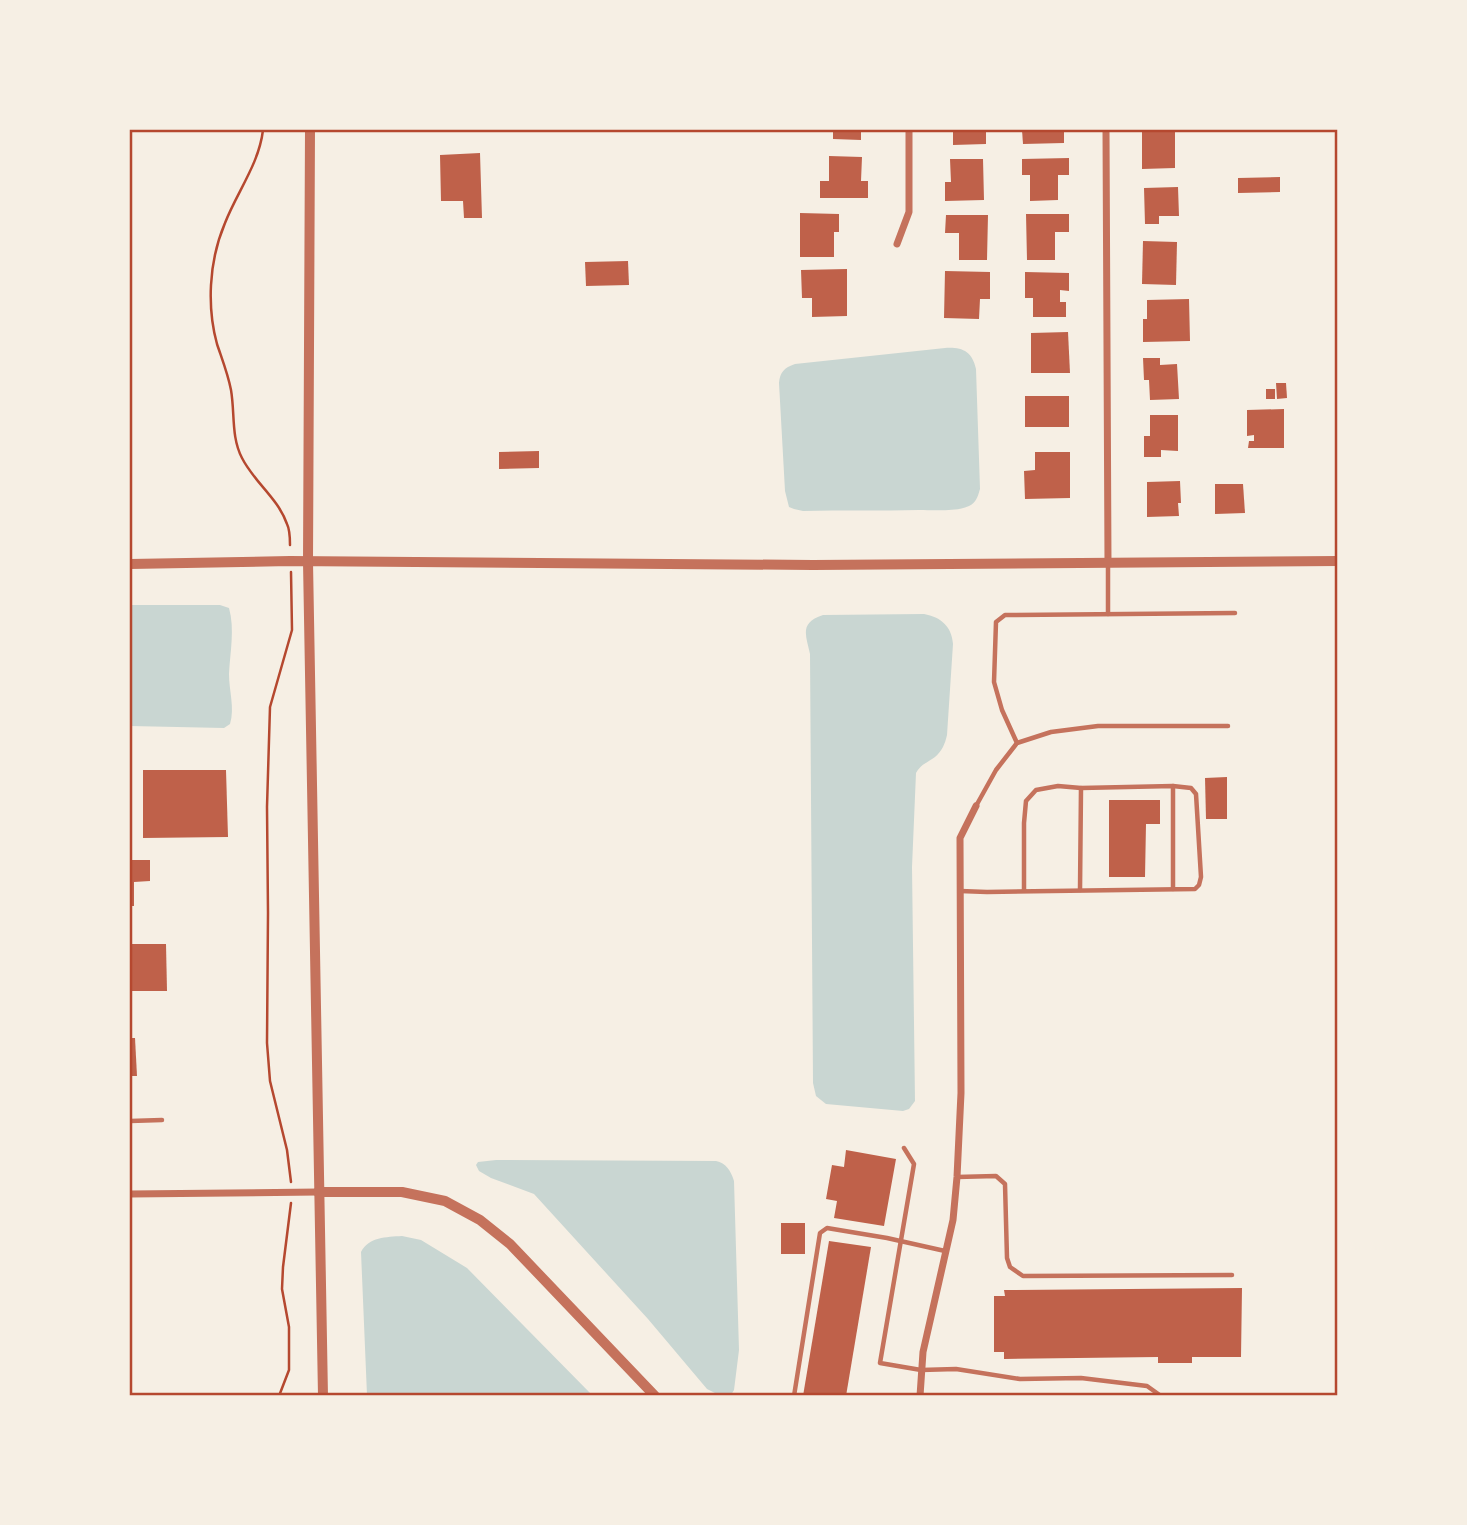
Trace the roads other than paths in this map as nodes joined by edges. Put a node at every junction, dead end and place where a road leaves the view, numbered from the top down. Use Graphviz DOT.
graph roads {
  1 [pos="310,130"];
  2 [pos="909,130"];
  3 [pos="1106,130"];
  4 [pos="897,244"];
  5 [pos="1338,561"];
  6 [pos="307,562"];
  7 [pos="1108,563"];
  8 [pos="130,564"];
  9 [pos="1235,613"];
  10 [pos="1108,614"];
  11 [pos="1228,726"];
  12 [pos="1017,743"];
  13 [pos="1172,786"];
  14 [pos="1081,788"];
  15 [pos="976,806"];
  16 [pos="1173,889"];
  17 [pos="1080,890"];
  18 [pos="961,891"];
  19 [pos="1024,891"];
  20 [pos="162,1120"];
  21 [pos="130,1121"];
  22 [pos="904,1148"];
  23 [pos="957,1177"];
  24 [pos="318,1192"];
  25 [pos="130,1194"];
  26 [pos="901,1241"];
  27 [pos="945,1251"];
  28 [pos="1232,1275"];
  29 [pos="921,1370"];
  30 [pos="323,1395"];
  31 [pos="655,1395"];
  32 [pos="794,1395"];
  33 [pos="920,1395"];
  34 [pos="1161,1395"];
  1 -- 6 [label="street"];
  2 -- 4 [label="street"];
  3 -- 7 [label="street"];
  5 -- 7 [label="street"];
  6 -- 7 [label="street"];
  6 -- 8 [label="street"];
  6 -- 24 [label="street"];
  7 -- 10 [label="lane"];
  9 -- 10 [label="lane"];
  10 -- 12 [label="lane"];
  11 -- 12 [label="lane"];
  12 -- 15 [label="lane"];
  13 -- 14 [label="lane"];
  13 -- 16 [label="lane"];
  13 -- 16 [label="lane"];
  14 -- 17 [label="lane"];
  14 -- 19 [label="lane"];
  15 -- 18 [label="street"];
  16 -- 17 [label="lane"];
  17 -- 19 [label="lane"];
  18 -- 19 [label="lane"];
  18 -- 23 [label="street"];
  20 -- 21 [label="lane"];
  22 -- 26 [label="lane"];
  23 -- 27 [label="street"];
  23 -- 28 [label="lane"];
  24 -- 25 [label="street"];
  24 -- 30 [label="street"];
  24 -- 31 [label="street"];
  26 -- 27 [label="lane"];
  26 -- 29 [label="lane"];
  26 -- 32 [label="lane"];
  27 -- 29 [label="street"];
  29 -- 33 [label="street"];
  29 -- 34 [label="lane"];
}
